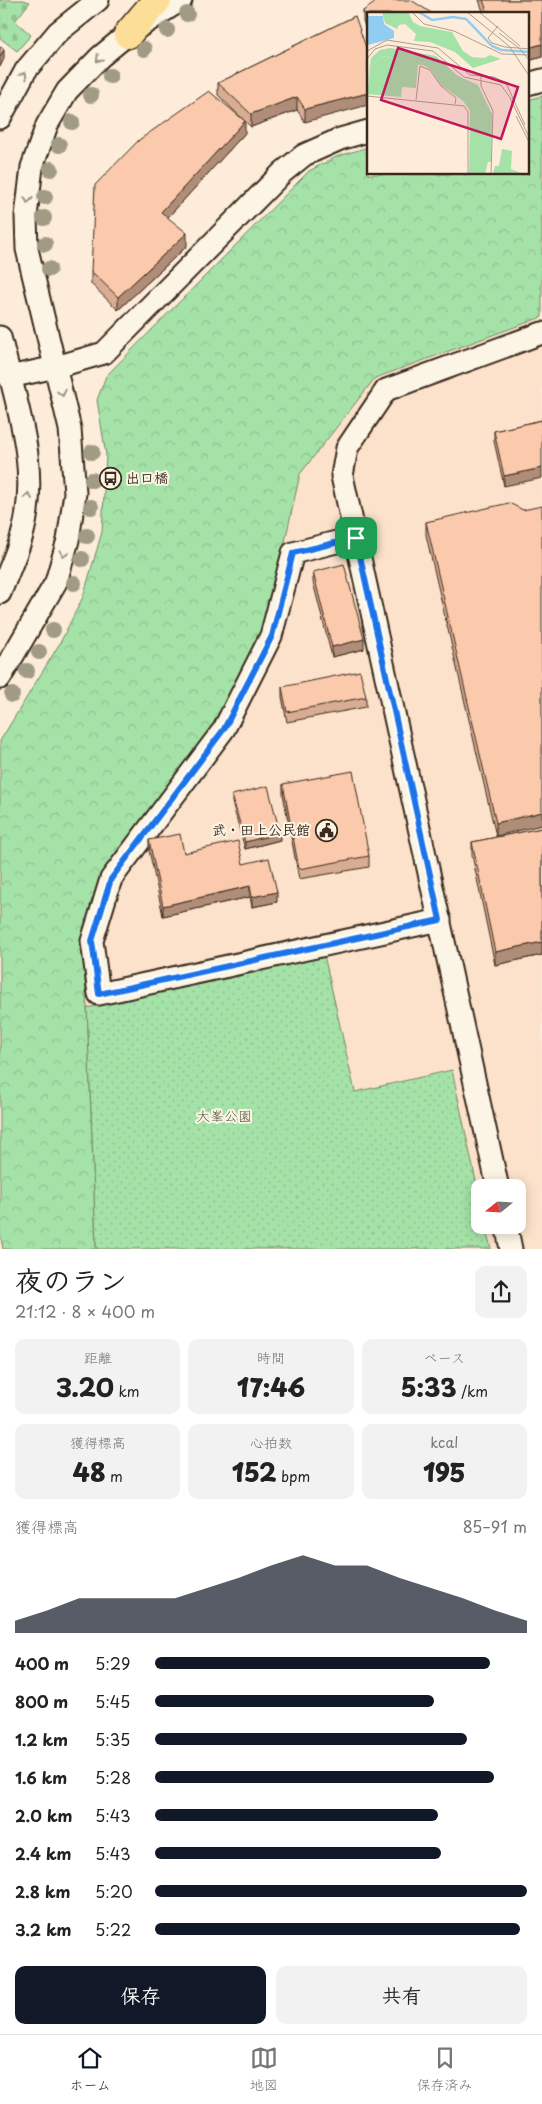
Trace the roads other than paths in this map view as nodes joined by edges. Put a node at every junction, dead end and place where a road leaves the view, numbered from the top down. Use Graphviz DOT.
graph roads {
  1 [pos="98,0"];
  2 [pos="157,0"];
  3 [pos="181,0"];
  4 [pos="128,34"];
  5 [pos="0,118"];
  6 [pos="367,131"];
  7 [pos="542,333"];
  8 [pos="0,337"];
  9 [pos="56,367"];
  10 [pos="10,377"];
  11 [pos="356,538"];
  12 [pos="0,593"];
  13 [pos="0,678"];
  14 [pos="440,920"];
  15 [pos="496,1179"];
  16 [pos="508,1234"];
  17 [pos="511,1249"];
  5 -- 1 [label="street, one-way"];
  2 -- 4 [label="highway"];
  3 -- 4 [label="street"];
  4 -- 9 [label="street, one-way"];
  6 -- 9 [label="street"];
  7 -- 11 [label="street"];
  8 -- 10 [label="street"];
  9 -- 10 [label="street"];
  9 -- 13 [label="street, one-way"];
  12 -- 10 [label="street, one-way"];
  11 -- 14 [label="street"];
  11 -- 14 [label="street"];
  14 -- 15 [label="street"];
  16 -- 17 [label="street"];
}
